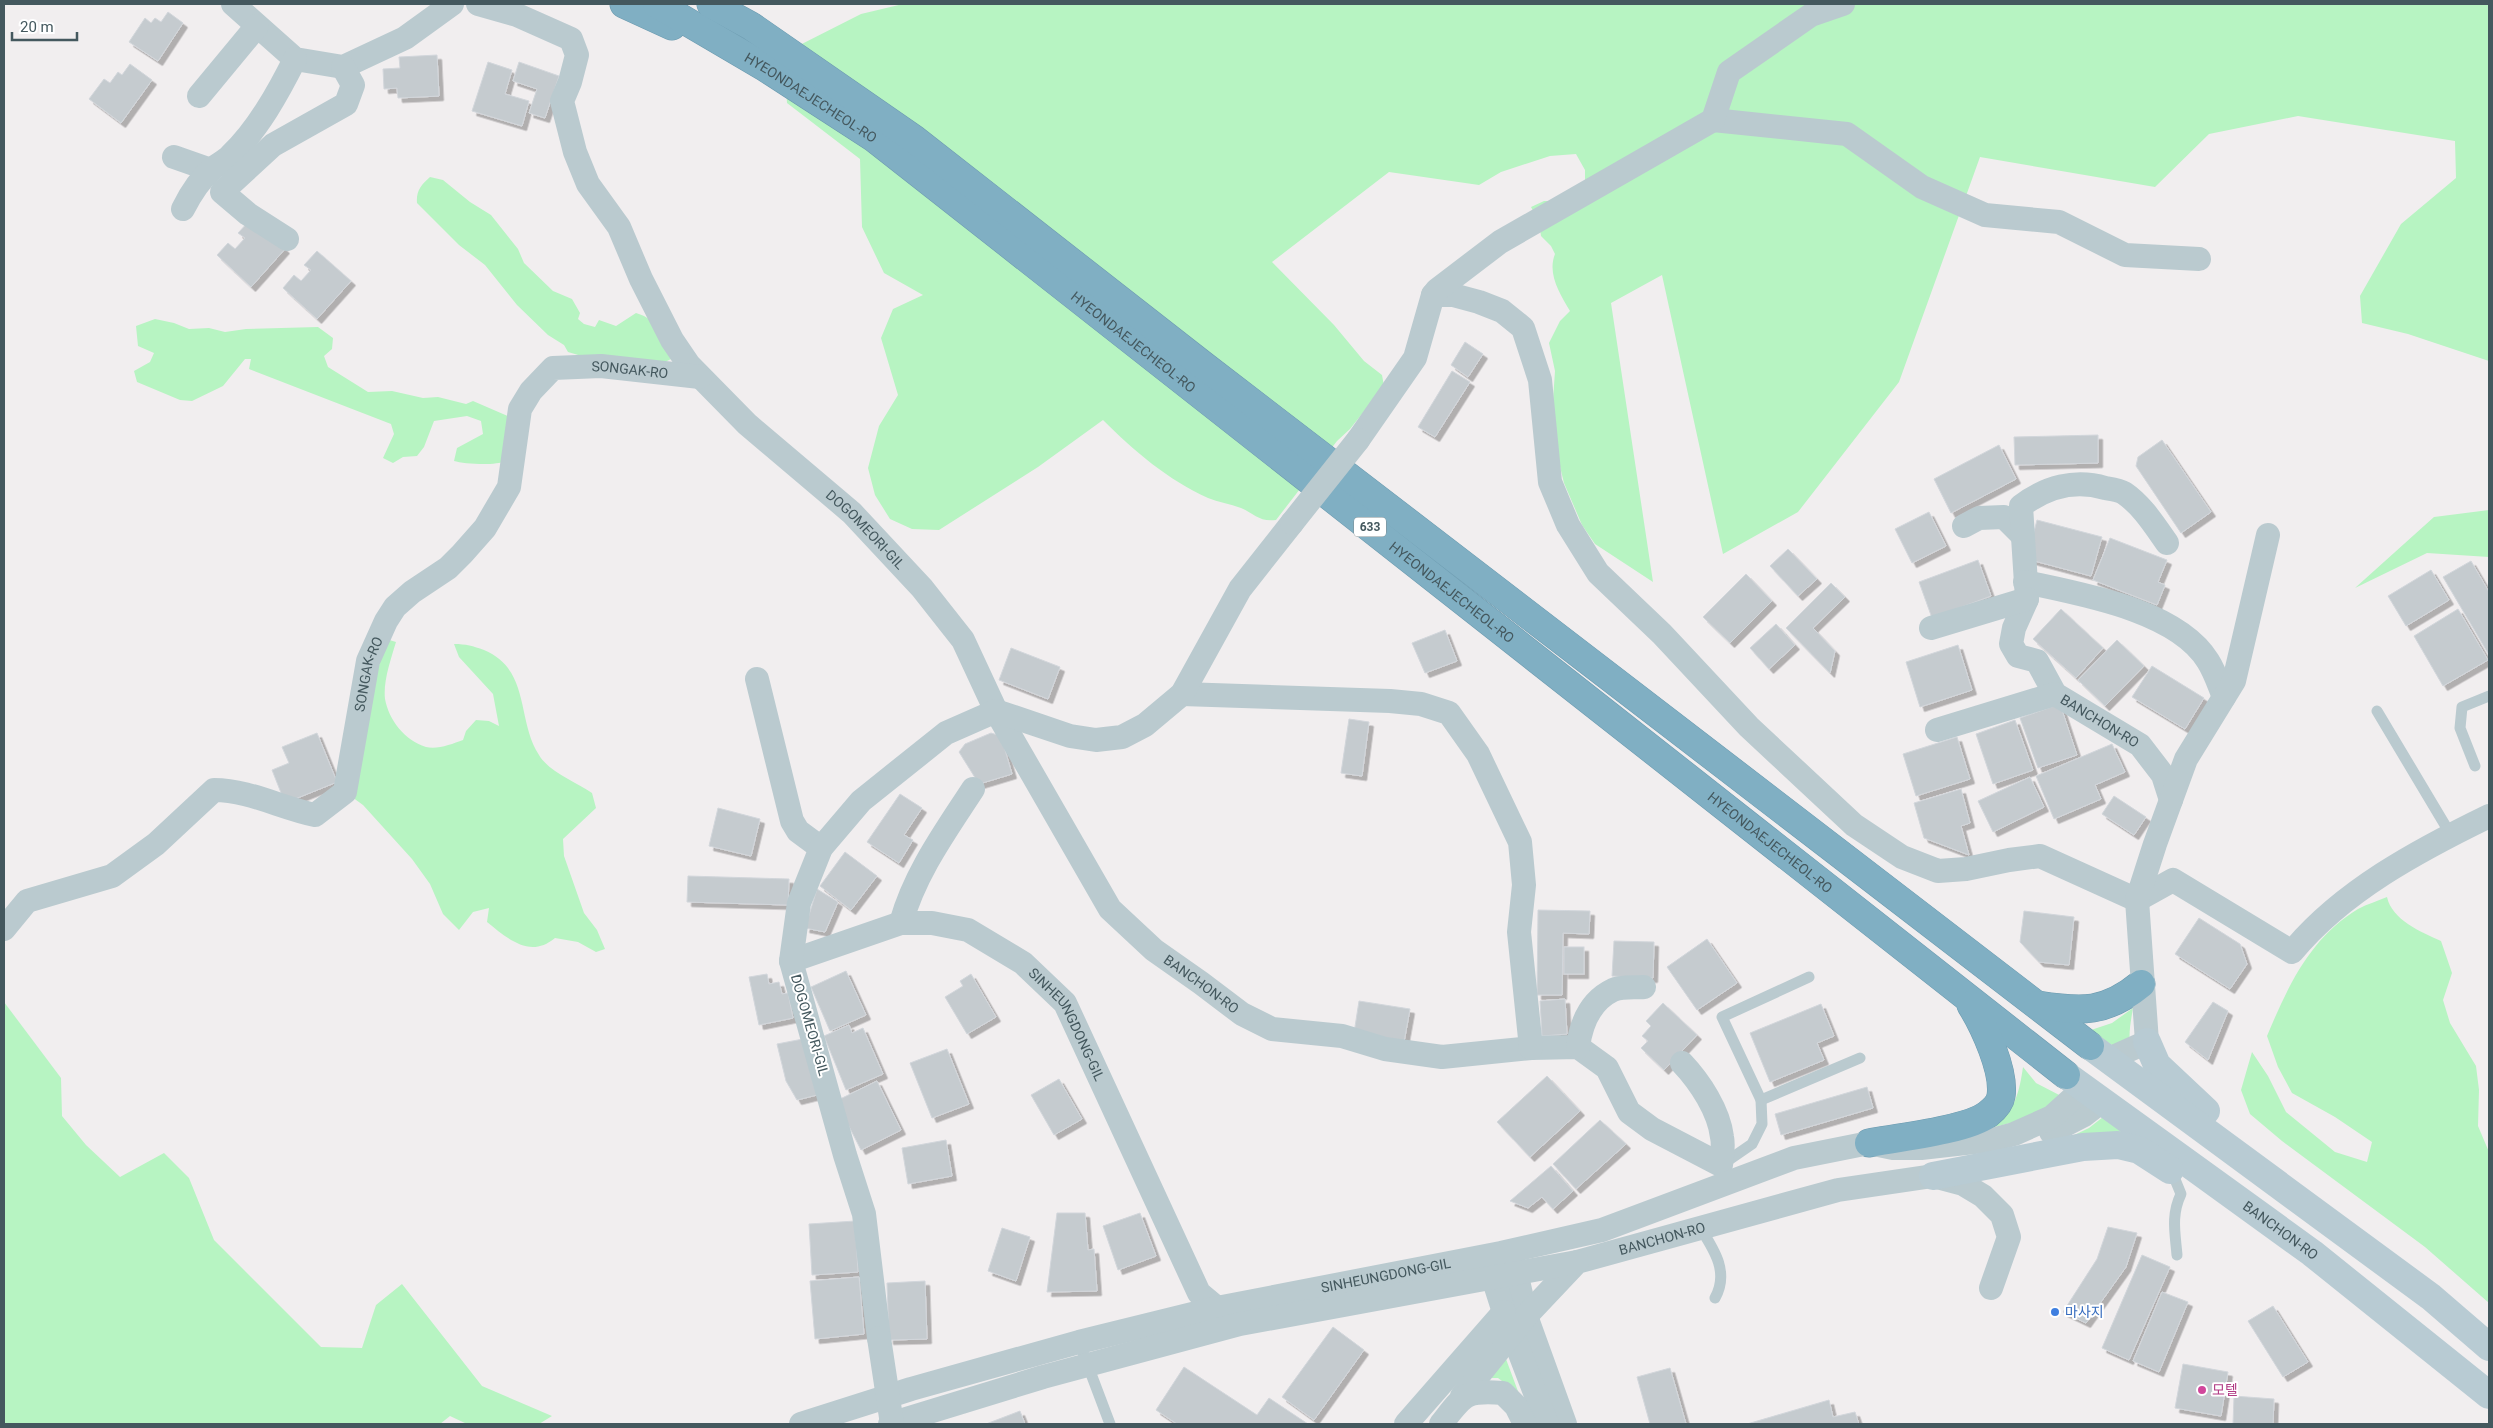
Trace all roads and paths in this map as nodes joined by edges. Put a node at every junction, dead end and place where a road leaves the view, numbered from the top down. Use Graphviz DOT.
graph roads {
  1 [pos="233,4"];
  2 [pos="452,4"];
  3 [pos="478,4"];
  4 [pos="624,4"];
  5 [pos="657,4"];
  6 [pos="712,4"];
  7 [pos="719,4"];
  8 [pos="1843,4"];
  9 [pos="257,26"];
  10 [pos="751,26"];
  11 [pos="295,59"];
  12 [pos="344,67"];
  13 [pos="776,74"];
  14 [pos="199,96"];
  15 [pos="1713,120"];
  16 [pos="174,158"];
  17 [pos="211,170"];
  18 [pos="182,210"];
  19 [pos="287,239"];
  20 [pos="2198,258"];
  21 [pos="1433,295"];
  22 [pos="700,378"];
  23 [pos="1964,526"];
  24 [pos="2022,534"];
  25 [pos="2268,535"];
  26 [pos="2167,543"];
  27 [pos="2026,591"];
  28 [pos="1931,628"];
  29 [pos="757,679"];
  30 [pos="1182,694"];
  31 [pos="2055,694"];
  32 [pos="2224,696"];
  33 [pos="2489,696"];
  34 [pos="2377,711"];
  35 [pos="996,712"];
  36 [pos="1937,730"];
  37 [pos="2475,766"];
  38 [pos="973,789"];
  39 [pos="2171,800"];
  40 [pos="2489,816"];
  41 [pos="2451,835"];
  42 [pos="821,848"];
  43 [pos="2137,900"];
  44 [pos="900,923"];
  45 [pos="4,929"];
  46 [pos="792,961"];
  47 [pos="1810,977"];
  48 [pos="2142,984"];
  49 [pos="1644,987"];
  50 [pos="1966,997"];
  51 [pos="2036,1004"];
  52 [pos="2147,1042"];
  53 [pos="1578,1047"];
  54 [pos="1531,1048"];
  55 [pos="1860,1058"];
  56 [pos="2108,1059"];
  57 [pos="1682,1063"];
  58 [pos="2084,1088"];
  59 [pos="1761,1100"];
  60 [pos="1869,1143"];
  61 [pos="1721,1165"];
  62 [pos="2172,1172"];
  63 [pos="1933,1176"];
  64 [pos="1727,1220"];
  65 [pos="1701,1229"];
  66 [pos="2177,1254"];
  67 [pos="1576,1262"];
  68 [pos="1490,1266"];
  69 [pos="1991,1288"];
  70 [pos="2364,1294"];
  71 [pos="1715,1298"];
  72 [pos="1218,1308"];
  73 [pos="1515,1321"];
  74 [pos="1079,1342"];
  75 [pos="2489,1342"];
  76 [pos="2489,1347"];
  77 [pos="1088,1365"];
  78 [pos="2489,1395"];
  79 [pos="1462,1396"];
  80 [pos="801,1424"];
  81 [pos="891,1424"];
  82 [pos="1110,1424"];
  83 [pos="1406,1424"];
  84 [pos="1441,1424"];
  85 [pos="1525,1424"];
  86 [pos="1547,1424"];
  87 [pos="1565,1424"];
  1 -- 9 [label="street"];
  2 -- 12 [label="street"];
  3 -- 22 [label="street, DOGOMEORI-GIL"];
  4 -- 13 [label="highway"];
  5 -- 13 [label="highway, HYEONDAEJECHEOL-RO / 633"];
  6 -- 10 [label="highway, HYEONDAEJECHEOL-RO / 633"];
  7 -- 10 [label="highway"];
  8 -- 15 [label="street"];
  9 -- 11 [label="street"];
  9 -- 14 [label="street"];
  10 -- 51 [label="highway, HYEONDAEJECHEOL-RO / 633"];
  11 -- 12 [label="street"];
  11 -- 17 [label="street"];
  12 -- 19 [label="street"];
  13 -- 50 [label="highway, HYEONDAEJECHEOL-RO / 633"];
  15 -- 20 [label="street"];
  15 -- 21 [label="street"];
  16 -- 17 [label="street"];
  17 -- 18 [label="street"];
  21 -- 30 [label="street, bridge"];
  21 -- 43 [label="street"];
  22 -- 35 [label="street, DOGOMEORI-GIL"];
  22 -- 45 [label="street, SONGAK-RO"];
  23 -- 24 [label="street"];
  24 -- 26 [label="street, BANCHON-RO"];
  24 -- 27 [label="street, BANCHON-RO"];
  25 -- 32 [label="street"];
  27 -- 28 [label="street"];
  27 -- 31 [label="street, BANCHON-RO"];
  27 -- 32 [label="street"];
  29 -- 42 [label="street"];
  30 -- 35 [label="street"];
  30 -- 54 [label="street"];
  31 -- 36 [label="street"];
  31 -- 39 [label="street, BANCHON-RO"];
  32 -- 39 [label="street"];
  33 -- 37 [label="lane"];
  34 -- 41 [label="lane"];
  35 -- 42 [label="street, DOGOMEORI-GIL"];
  35 -- 54 [label="street, BANCHON-RO"];
  38 -- 44 [label="street"];
  39 -- 43 [label="street"];
  40 -- 41 [label="street"];
  41 -- 43 [label="street"];
  42 -- 46 [label="street, DOGOMEORI-GIL"];
  43 -- 48 [label="street"];
  44 -- 46 [label="street, SINHEUNGDONG-GIL"];
  44 -- 72 [label="street, SINHEUNGDONG-GIL"];
  46 -- 81 [label="street, DOGOMEORI-GIL, bridge"];
  47 -- 59 [label="lane"];
  48 -- 51 [label="highway"];
  48 -- 52 [label="street"];
  49 -- 53 [label="street"];
  50 -- 58 [label="highway, HYEONDAEJECHEOL-RO / 633"];
  50 -- 60 [label="highway"];
  51 -- 56 [label="highway, HYEONDAEJECHEOL-RO / 633"];
  52 -- 56 [label="street"];
  52 -- 75 [label="main road"];
  53 -- 54 [label="street, BANCHON-RO"];
  53 -- 61 [label="street"];
  55 -- 59 [label="lane"];
  56 -- 58 [label="main road"];
  56 -- 76 [label="main road, 633"];
  57 -- 61 [label="street"];
  58 -- 60 [label="street"];
  58 -- 64 [label="street"];
  58 -- 70 [label="main road, BANCHON-RO / 633"];
  59 -- 61 [label="lane"];
  60 -- 68 [label="street"];
  62 -- 63 [label="main road"];
  62 -- 66 [label="lane"];
  62 -- 70 [label="main road"];
  63 -- 64 [label="street, BANCHON-RO"];
  63 -- 69 [label="street"];
  64 -- 65 [label="street, BANCHON-RO"];
  65 -- 67 [label="street, BANCHON-RO"];
  65 -- 71 [label="lane"];
  67 -- 68 [label="street, BANCHON-RO"];
  67 -- 73 [label="street"];
  68 -- 72 [label="street, SINHEUNGDONG-GIL"];
  68 -- 73 [label="street"];
  68 -- 77 [label="street"];
  70 -- 78 [label="main road, BANCHON-RO / 633"];
  72 -- 74 [label="street, SINHEUNGDONG-GIL"];
  73 -- 79 [label="street"];
  73 -- 83 [label="street"];
  73 -- 86 [label="street"];
  73 -- 87 [label="street"];
  74 -- 77 [label="lane"];
  74 -- 80 [label="street, SINHEUNGDONG-GIL"];
  77 -- 81 [label="street"];
  77 -- 82 [label="lane"];
  79 -- 84 [label="street"];
  79 -- 85 [label="street"];
}
